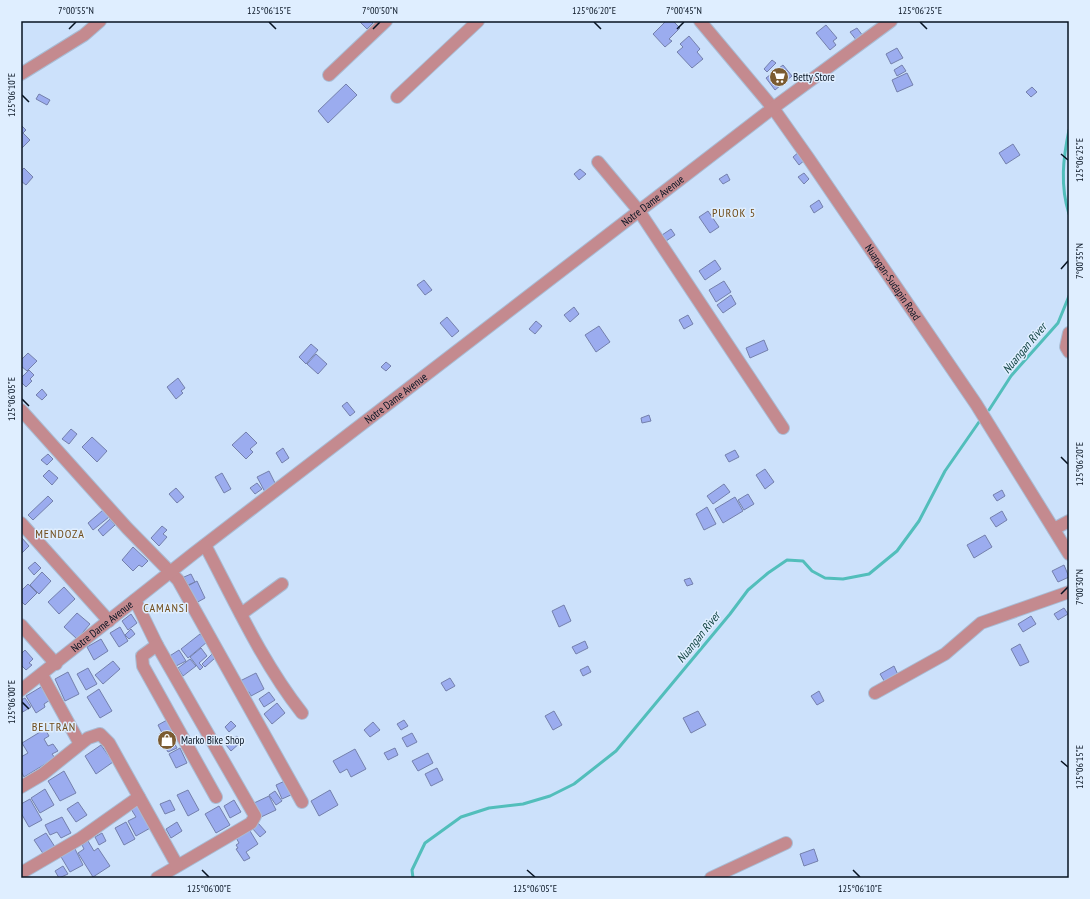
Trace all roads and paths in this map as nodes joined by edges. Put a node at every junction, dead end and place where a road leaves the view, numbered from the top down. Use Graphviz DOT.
graph roads {
  1 [pos="100,21"];
  2 [pos="386,21"];
  3 [pos="478,21"];
  4 [pos="700,21"];
  5 [pos="891,21"];
  6 [pos="21,74"];
  7 [pos="329,75"];
  8 [pos="397,97"];
  9 [pos="773,108"];
  10 [pos="598,162"];
  11 [pos="639,211"];
  12 [pos="1069,333"];
  13 [pos="1069,352"];
  14 [pos="21,410"];
  15 [pos="783,428"];
  16 [pos="1069,521"];
  17 [pos="21,523"];
  18 [pos="1054,529"];
  19 [pos="205,545"];
  20 [pos="1069,554"];
  21 [pos="170,572"];
  22 [pos="282,584"];
  23 [pos="1069,592"];
  24 [pos="135,600"];
  25 [pos="241,614"];
  26 [pos="109,621"];
  27 [pos="21,625"];
  28 [pos="157,644"];
  29 [pos="56,664"];
  30 [pos="42,675"];
  31 [pos="21,690"];
  32 [pos="875,693"];
  33 [pos="302,713"];
  34 [pos="80,744"];
  35 [pos="21,787"];
  36 [pos="139,797"];
  37 [pos="216,797"];
  38 [pos="302,802"];
  39 [pos="786,842"];
  40 [pos="177,865"];
  41 [pos="21,873"];
  42 [pos="157,878"];
  43 [pos="711,878"];
  1 -- 6 [label="street"];
  2 -- 7 [label="street"];
  3 -- 8 [label="street"];
  4 -- 9 [label="street, Nuangan-Sudapin Road"];
  5 -- 9 [label="street, Notre Dame Avenue"];
  9 -- 11 [label="street, Notre Dame Avenue"];
  9 -- 18 [label="street, Nuangan-Sudapin Road"];
  10 -- 11 [label="street"];
  11 -- 15 [label="street"];
  11 -- 19 [label="street, Notre Dame Avenue"];
  12 -- 13 [label="street"];
  14 -- 21 [label="street"];
  16 -- 18 [label="street"];
  17 -- 26 [label="street"];
  18 -- 20 [label="street, Nuangan-Sudapin Road"];
  19 -- 21 [label="street, Notre Dame Avenue"];
  19 -- 25 [label="street"];
  21 -- 24 [label="street, Notre Dame Avenue"];
  21 -- 38 [label="street"];
  22 -- 25 [label="street"];
  23 -- 32 [label="street"];
  24 -- 26 [label="street, Notre Dame Avenue"];
  24 -- 28 [label="street"];
  25 -- 33 [label="street"];
  26 -- 29 [label="street, Notre Dame Avenue"];
  27 -- 29 [label="street"];
  28 -- 37 [label="street"];
  28 -- 40 [label="street"];
  29 -- 30 [label="street, Notre Dame Avenue"];
  30 -- 31 [label="street, Notre Dame Avenue"];
  30 -- 34 [label="street"];
  34 -- 35 [label="street"];
  34 -- 36 [label="street"];
  36 -- 40 [label="street"];
  36 -- 41 [label="street"];
  39 -- 43 [label="street"];
  40 -- 42 [label="street"];
}
